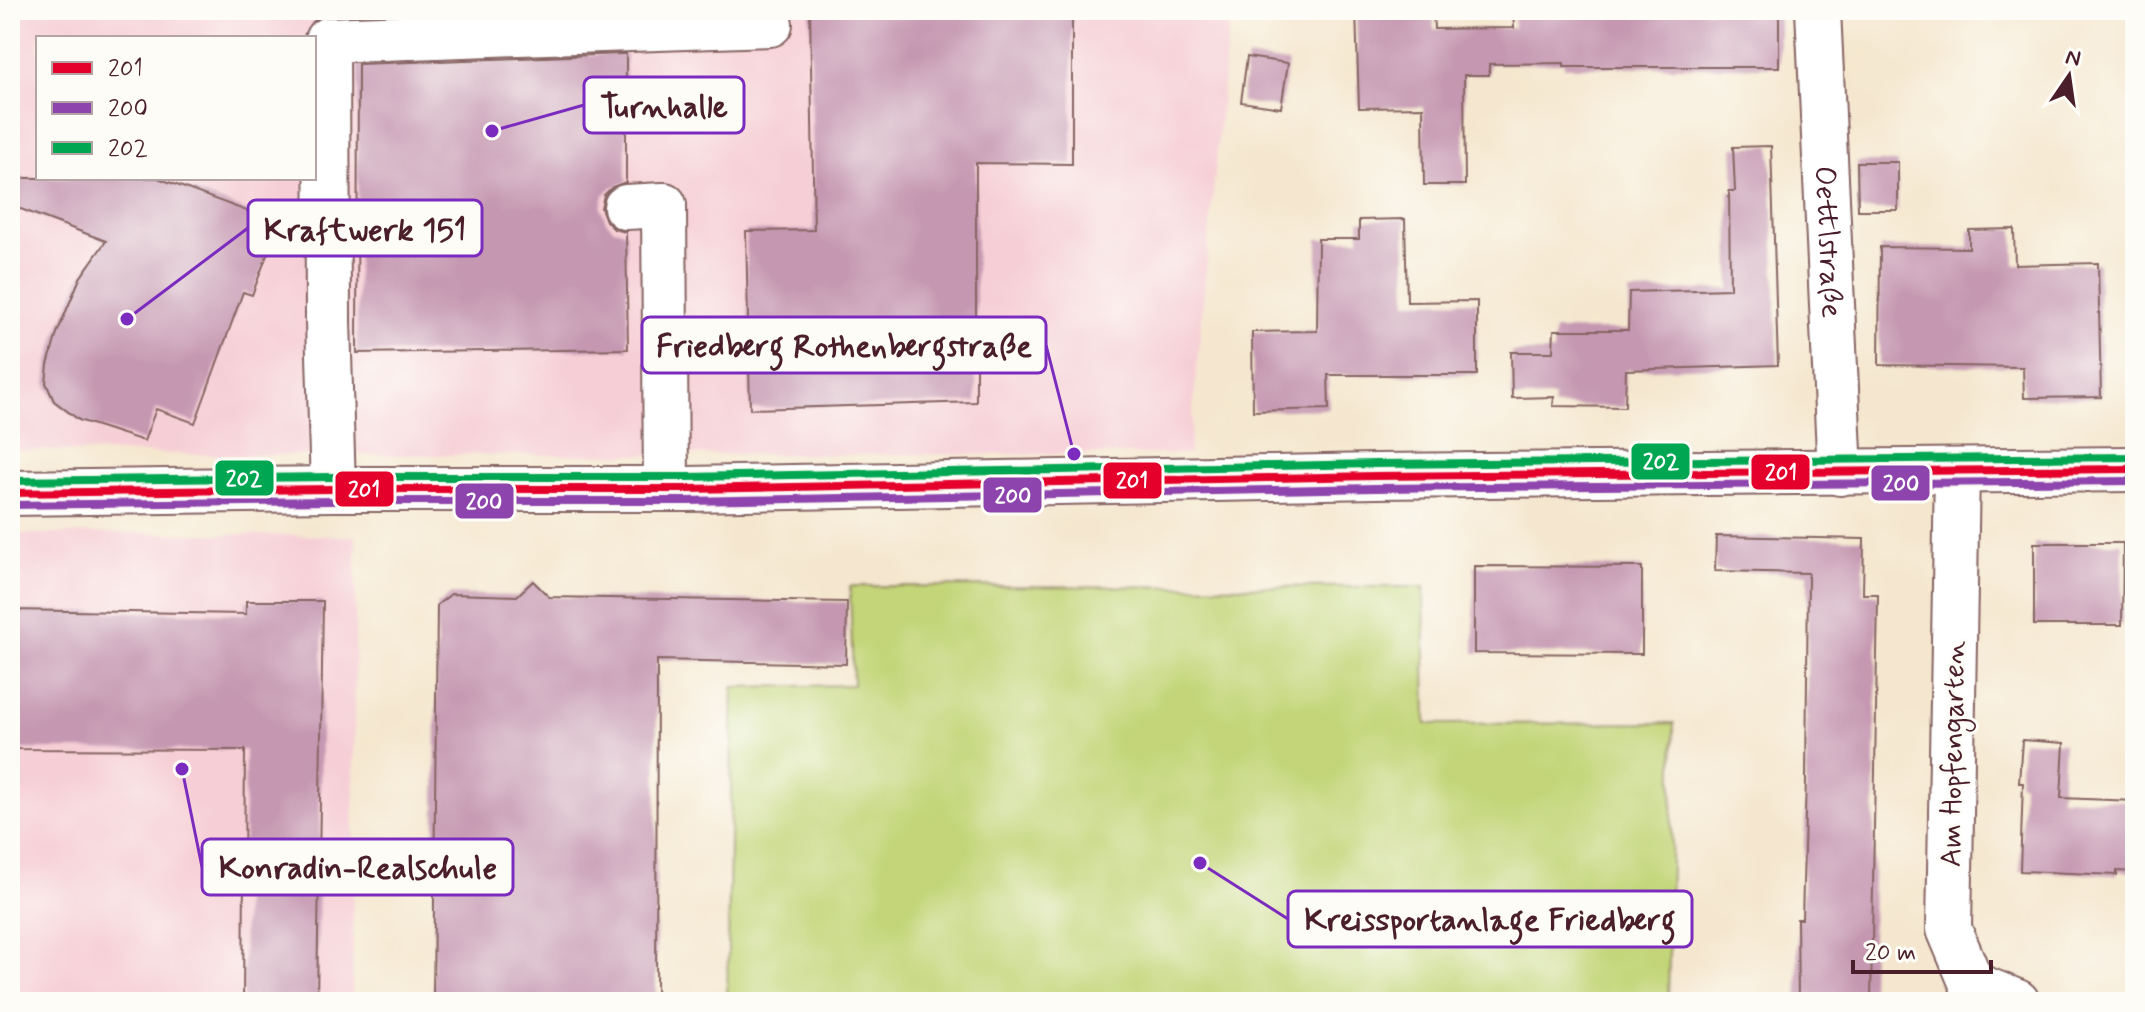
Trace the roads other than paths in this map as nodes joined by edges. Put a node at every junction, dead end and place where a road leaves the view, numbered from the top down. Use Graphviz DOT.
graph roads {
  1 [pos="1818,10"];
  2 [pos="520,22"];
  3 [pos="770,24"];
  4 [pos="626,207"];
  5 [pos="2135,469"];
  6 [pos="1957,471"];
  7 [pos="1840,473"];
  8 [pos="333,489"];
  9 [pos="666,489"];
  10 [pos="10,493"];
  11 [pos="2017,1002"];
  1 -- 7 [label="street, Oettlstraße"];
  2 -- 3 [label="street"];
  2 -- 8 [label="street"];
  4 -- 9 [label="street"];
  5 -- 6 [label="street"];
  6 -- 7 [label="street"];
  6 -- 11 [label="street, Am Hopfengarten"];
  7 -- 9 [label="street"];
  8 -- 9 [label="street"];
  8 -- 10 [label="street"];
}
